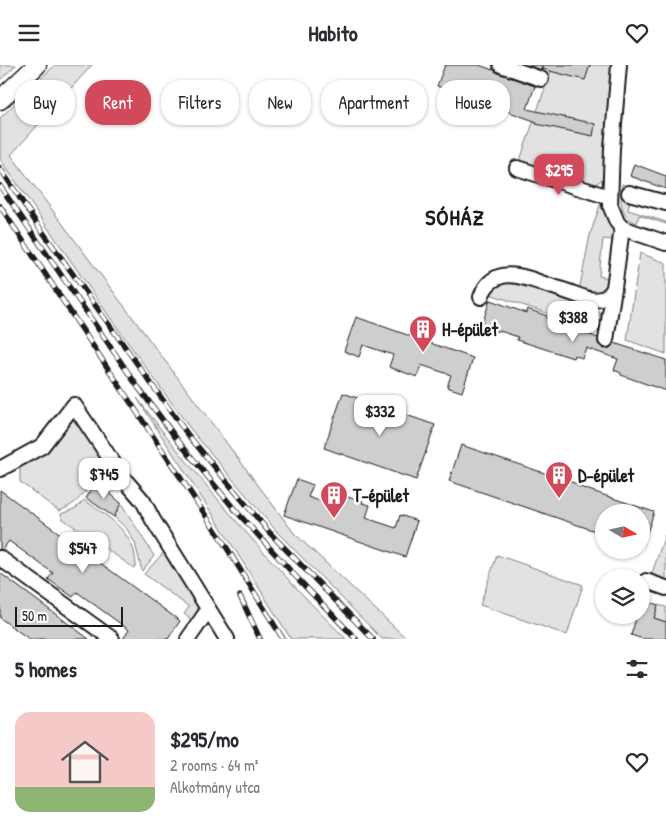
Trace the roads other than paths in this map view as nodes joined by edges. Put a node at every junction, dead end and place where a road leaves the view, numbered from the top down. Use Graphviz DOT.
graph roads {
  1 [pos="501,65"];
  2 [pos="618,65"];
  3 [pos="33,69"];
  4 [pos="541,79"];
  5 [pos="0,100"];
  6 [pos="517,168"];
  7 [pos="629,193"];
  8 [pos="609,197"];
  9 [pos="666,203"];
  10 [pos="622,228"];
  11 [pos="666,243"];
  12 [pos="614,288"];
  13 [pos="481,297"];
  14 [pos="606,341"];
  15 [pos="0,469"];
  16 [pos="0,557"];
  17 [pos="650,583"];
  18 [pos="666,589"];
  19 [pos="208,610"];
  20 [pos="112,639"];
  21 [pos="188,639"];
  22 [pos="227,639"];
  1 -- 4 [label="street"];
  2 -- 8 [label="street"];
  3 -- 5 [label="main road"];
  6 -- 8 [label="street"];
  7 -- 9 [label="street"];
  8 -- 10 [label="street"];
  10 -- 11 [label="street"];
  10 -- 12 [label="street"];
  12 -- 13 [label="street"];
  12 -- 14 [label="street"];
  15 -- 19 [label="street"];
  16 -- 20 [label="street"];
  17 -- 18 [label="street"];
  19 -- 21 [label="street"];
  19 -- 22 [label="street"];
}
